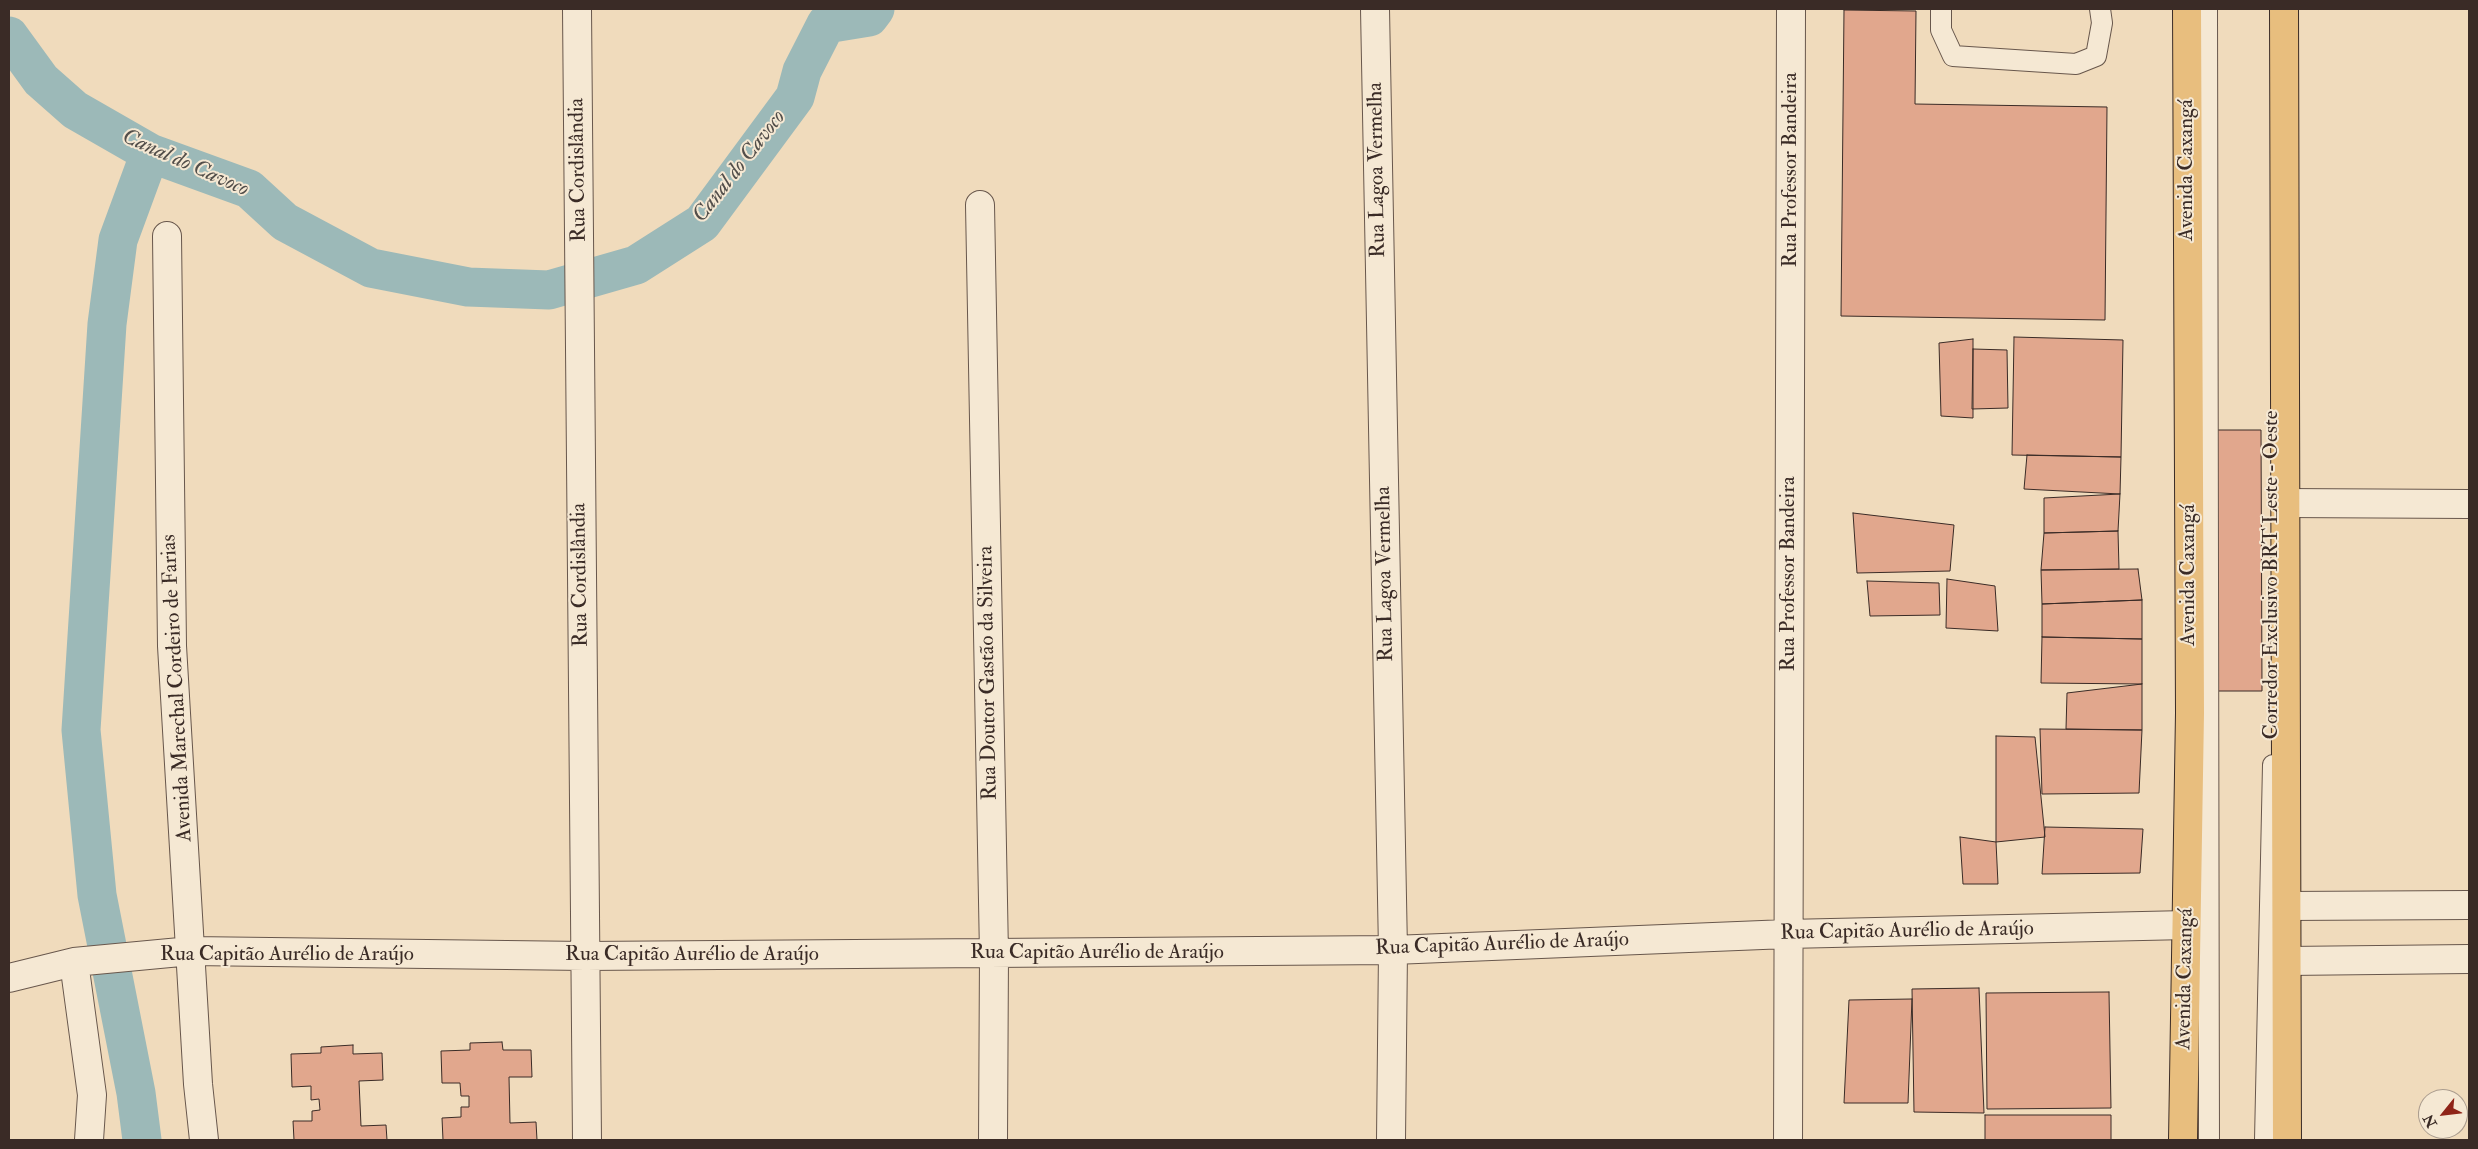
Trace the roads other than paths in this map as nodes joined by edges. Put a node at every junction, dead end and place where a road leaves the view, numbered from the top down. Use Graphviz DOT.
graph roads {
  1 [pos="577,9"];
  2 [pos="1375,9"];
  3 [pos="1791,9"];
  4 [pos="1941,9"];
  5 [pos="2100,9"];
  6 [pos="2187,9"];
  7 [pos="2207,9"];
  8 [pos="2270,9"];
  9 [pos="2284,9"];
  10 [pos="980,205"];
  11 [pos="167,236"];
  12 [pos="2285,503"];
  13 [pos="2469,504"];
  14 [pos="2469,905"];
  15 [pos="2286,906"];
  16 [pos="2187,925"];
  17 [pos="1787,934"];
  18 [pos="1393,950"];
  19 [pos="180,952"];
  20 [pos="994,954"];
  21 [pos="585,956"];
  22 [pos="2469,959"];
  23 [pos="2287,961"];
  24 [pos="80,962"];
  25 [pos="9,978"];
  26 [pos="90,1140"];
  27 [pos="204,1140"];
  28 [pos="587,1140"];
  29 [pos="993,1140"];
  30 [pos="1390,1140"];
  31 [pos="1788,1140"];
  32 [pos="2183,1140"];
  33 [pos="2209,1140"];
  34 [pos="2265,1140"];
  35 [pos="2287,1140"];
  1 -- 21 [label="street, Rua Cordislândia"];
  2 -- 18 [label="street, Rua Lagoa Vermelha"];
  3 -- 17 [label="street, Rua Professor Bandeira"];
  4 -- 5 [label="lane"];
  6 -- 16 [label="main road, Avenida Caxangá"];
  7 -- 33 [label="lane"];
  8 -- 34 [label="lane, Corredor Exclusivo BRT Leste - Oeste"];
  9 -- 12 [label="main road"];
  10 -- 20 [label="street, Rua Doutor Gastão da Silveira"];
  11 -- 19 [label="street, Avenida Marechal Cordeiro de Farias"];
  12 -- 13 [label="street"];
  12 -- 15 [label="main road"];
  14 -- 15 [label="street"];
  15 -- 23 [label="main road"];
  16 -- 17 [label="street, Rua Capitão Aurélio de Araújo"];
  16 -- 32 [label="main road, Avenida Caxangá"];
  17 -- 18 [label="street, Rua Capitão Aurélio de Araújo"];
  17 -- 31 [label="street, Rua Professor Bandeira"];
  18 -- 20 [label="street, Rua Capitão Aurélio de Araújo"];
  18 -- 30 [label="street, Rua Lagoa Vermelha"];
  19 -- 21 [label="street, Rua Capitão Aurélio de Araújo"];
  19 -- 24 [label="street, Rua Capitão Aurélio de Araújo"];
  19 -- 27 [label="street, Avenida Marechal Cordeiro de Farias"];
  20 -- 21 [label="street, Rua Capitão Aurélio de Araújo"];
  20 -- 29 [label="street, Rua Doutor Gastão da Silveira"];
  21 -- 28 [label="street, Rua Cordislândia"];
  22 -- 23 [label="street"];
  23 -- 35 [label="main road"];
  24 -- 25 [label="street, Rua Capitão Aurélio de Araújo"];
  24 -- 26 [label="street"];
}
